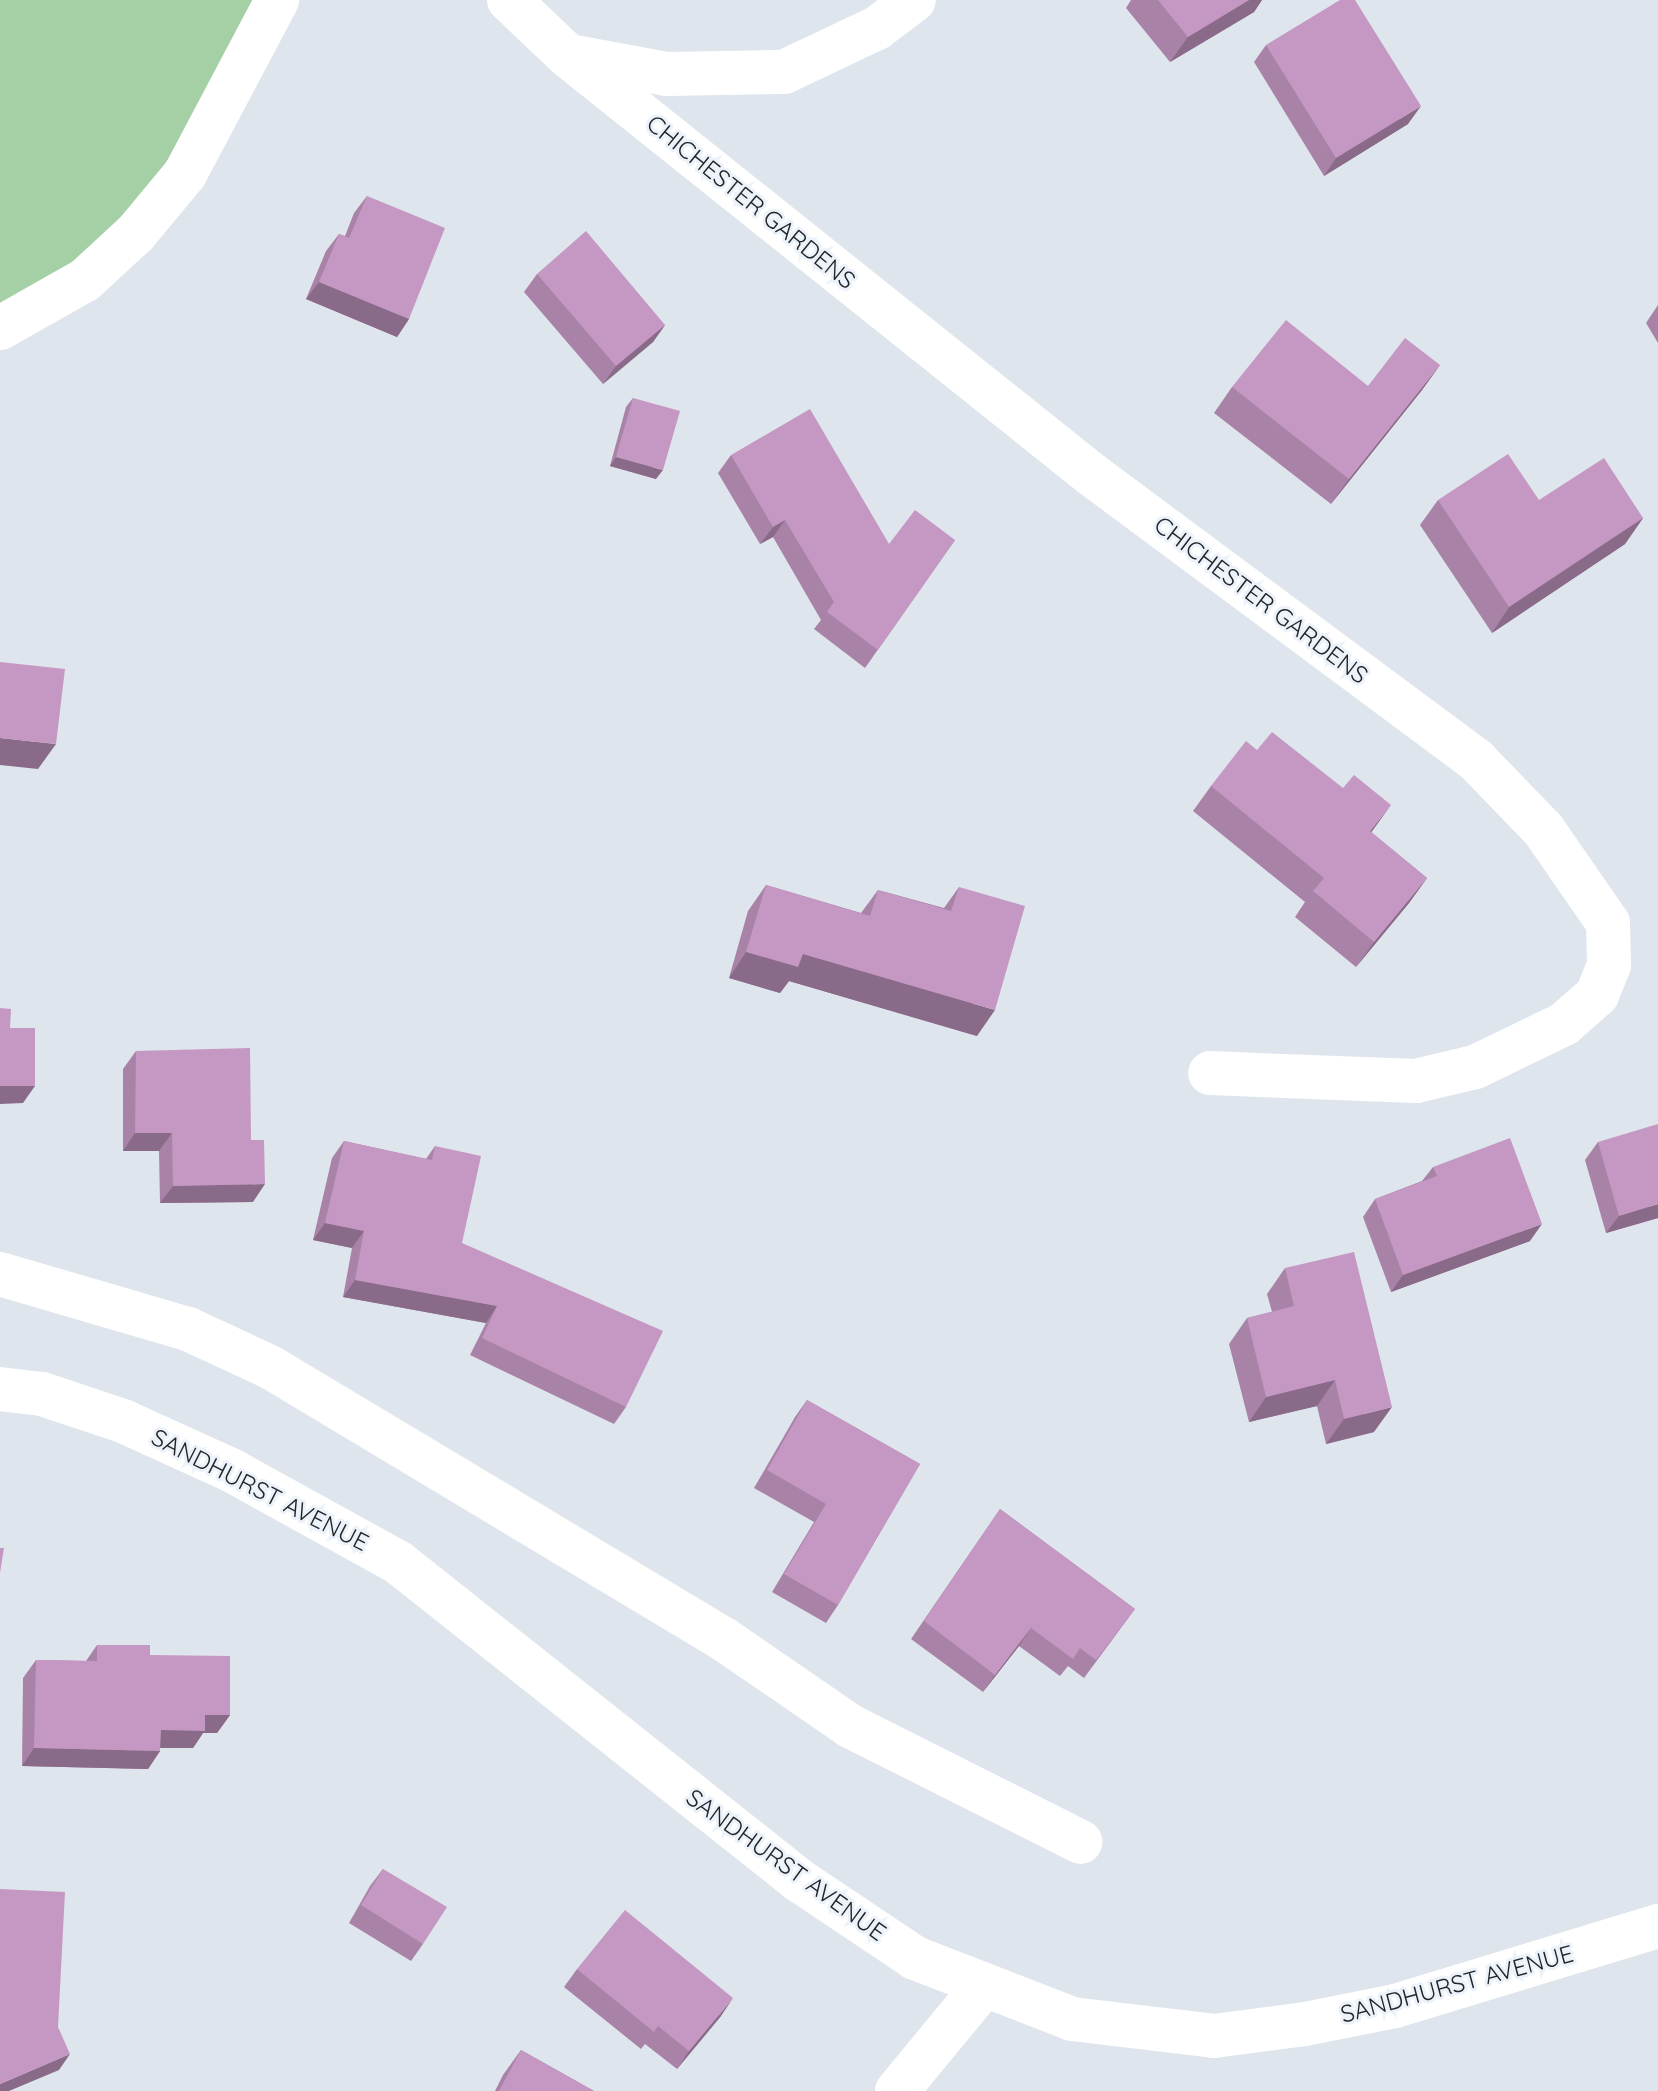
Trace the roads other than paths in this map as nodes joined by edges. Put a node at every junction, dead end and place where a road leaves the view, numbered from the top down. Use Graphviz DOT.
graph roads {
  1 [pos="277,0"];
  2 [pos="509,0"];
  3 [pos="914,0"];
  4 [pos="568,56"];
  5 [pos="0,328"];
  6 [pos="1210,1073"];
  7 [pos="0,1274"];
  8 [pos="0,1389"];
  9 [pos="1081,1842"];
  10 [pos="1658,1926"];
  11 [pos="981,1989"];
  12 [pos="897,2091"];
  1 -- 5 [label="street"];
  2 -- 4 [label="street, CHICHESTER GARDENS"];
  3 -- 4 [label="street"];
  4 -- 6 [label="street, CHICHESTER GARDENS"];
  7 -- 9 [label="street"];
  8 -- 11 [label="street, SANDHURST AVENUE"];
  10 -- 11 [label="street, SANDHURST AVENUE"];
  11 -- 12 [label="street"];
}
